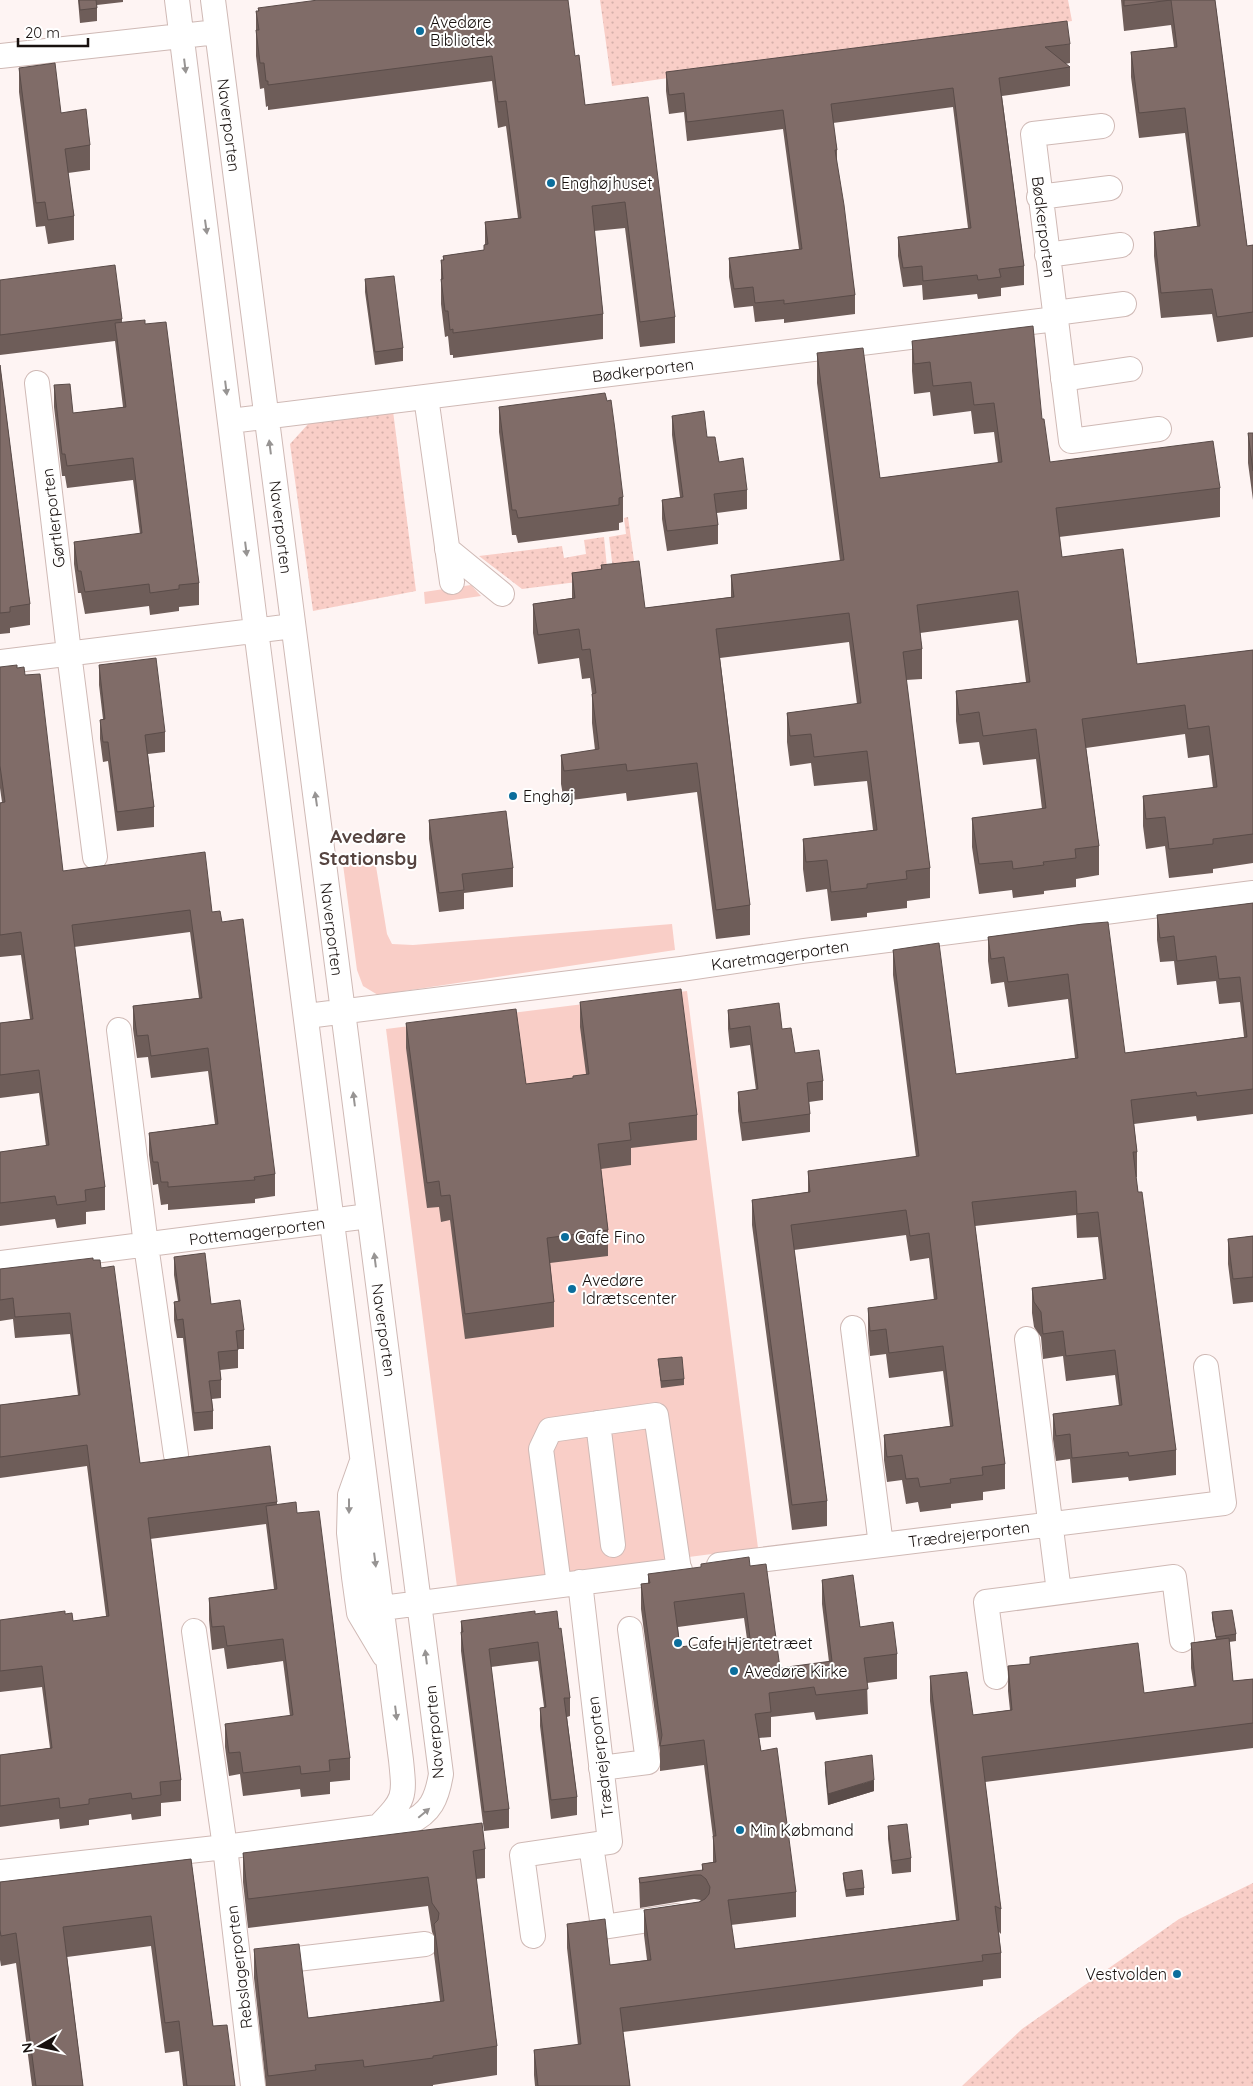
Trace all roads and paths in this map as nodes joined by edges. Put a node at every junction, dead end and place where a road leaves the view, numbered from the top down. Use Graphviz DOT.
graph roads {
  1 [pos="177,0"];
  2 [pos="213,0"];
  3 [pos="217,32"];
  4 [pos="181,36"];
  5 [pos="0,56"];
  6 [pos="1102,126"];
  7 [pos="1110,188"];
  8 [pos="1040,197"];
  9 [pos="1121,245"];
  10 [pos="1047,255"];
  11 [pos="1124,304"];
  12 [pos="1055,316"];
  13 [pos="1130,369"];
  14 [pos="1063,378"];
  15 [pos="38,383"];
  16 [pos="426,397"];
  17 [pos="266,417"];
  18 [pos="230,421"];
  19 [pos="1159,429"];
  20 [pos="447,550"];
  21 [pos="452,582"];
  22 [pos="502,594"];
  23 [pos="293,626"];
  24 [pos="256,630"];
  25 [pos="69,653"];
  26 [pos="0,662"];
  27 [pos="95,857"];
  28 [pos="1253,893"];
  29 [pos="343,1011"];
  30 [pos="307,1016"];
  31 [pos="119,1030"];
  32 [pos="369,1216"];
  33 [pos="332,1221"];
  34 [pos="146,1245"];
  35 [pos="0,1263"];
  36 [pos="853,1328"];
  37 [pos="1027,1339"];
  38 [pos="1206,1367"];
  39 [pos="598,1423"];
  40 [pos="176,1455"];
  41 [pos="362,1460"];
  42 [pos="1049,1524"];
  43 [pos="613,1545"];
  44 [pos="882,1545"];
  45 [pos="679,1570"];
  46 [pos="569,1584"];
  47 [pos="1059,1592"];
  48 [pos="419,1603"];
  49 [pos="382,1608"];
  50 [pos="630,1628"];
  51 [pos="194,1631"];
  52 [pos="1182,1640"];
  53 [pos="390,1664"];
  54 [pos="996,1677"];
  55 [pos="602,1768"];
  56 [pos="378,1827"];
  57 [pos="591,1845"];
  58 [pos="225,1847"];
  59 [pos="0,1872"];
  60 [pos="696,1913"];
  61 [pos="533,1936"];
  62 [pos="425,1944"];
  63 [pos="239,1966"];
  64 [pos="253,2086"];
  1 -- 4 [label="street"];
  2 -- 3 [label="street, Naverporten"];
  3 -- 4 [label="street"];
  3 -- 17 [label="street, Naverporten"];
  4 -- 5 [label="street"];
  4 -- 18 [label="street, one-way"];
  6 -- 8 [label="street, Bødkerporten"];
  7 -- 8 [label="street"];
  8 -- 10 [label="street, Bødkerporten"];
  9 -- 10 [label="street"];
  10 -- 12 [label="street, Bødkerporten"];
  11 -- 12 [label="street"];
  12 -- 14 [label="street, Bødkerporten"];
  12 -- 16 [label="street, Bødkerporten"];
  13 -- 14 [label="street"];
  14 -- 19 [label="street, Bødkerporten"];
  15 -- 25 [label="street, Gørtlerporten"];
  16 -- 17 [label="street, Bødkerporten"];
  16 -- 20 [label="street"];
  17 -- 18 [label="street, Bødkerporten"];
  23 -- 17 [label="street, Naverporten, one-way"];
  18 -- 24 [label="street, one-way"];
  20 -- 21 [label="street"];
  20 -- 22 [label="street"];
  23 -- 24 [label="street"];
  29 -- 23 [label="street, Naverporten, one-way"];
  24 -- 25 [label="street"];
  24 -- 30 [label="street"];
  25 -- 26 [label="street"];
  25 -- 27 [label="street, Gørtlerporten"];
  28 -- 29 [label="street, Karetmagerporten"];
  29 -- 30 [label="street, Karetmagerporten"];
  32 -- 29 [label="street, Naverporten, one-way"];
  30 -- 33 [label="street"];
  31 -- 34 [label="street"];
  32 -- 33 [label="street, Pottemagerporten"];
  48 -- 32 [label="street, Naverporten, one-way"];
  33 -- 34 [label="street, Pottemagerporten"];
  33 -- 41 [label="street"];
  34 -- 35 [label="street, Pottemagerporten"];
  34 -- 40 [label="street"];
  36 -- 44 [label="street"];
  37 -- 42 [label="street"];
  38 -- 42 [label="street, Trædrejerporten"];
  39 -- 43 [label="street"];
  39 -- 45 [label="street"];
  39 -- 46 [label="street"];
  41 -- 49 [label="street, one-way"];
  41 -- 53 [label="street, one-way"];
  42 -- 44 [label="street, Trædrejerporten"];
  42 -- 47 [label="street"];
  44 -- 45 [label="street, Trædrejerporten"];
  45 -- 46 [label="street, Trædrejerporten"];
  46 -- 48 [label="street, Trædrejerporten"];
  46 -- 55 [label="street, Trædrejerporten"];
  47 -- 52 [label="street"];
  47 -- 54 [label="street"];
  48 -- 49 [label="street, Trædrejerporten"];
  56 -- 48 [label="street, Naverporten, one-way"];
  49 -- 53 [label="street"];
  50 -- 55 [label="street"];
  51 -- 58 [label="street, Rebslagerporten"];
  53 -- 56 [label="street, one-way"];
  55 -- 57 [label="street, Trædrejerporten"];
  56 -- 58 [label="street"];
  57 -- 60 [label="street"];
  57 -- 61 [label="street, Trædrejerporten"];
  58 -- 59 [label="street"];
  58 -- 63 [label="street, Rebslagerporten"];
  62 -- 63 [label="street"];
  63 -- 64 [label="street, Rebslagerporten"];
}
